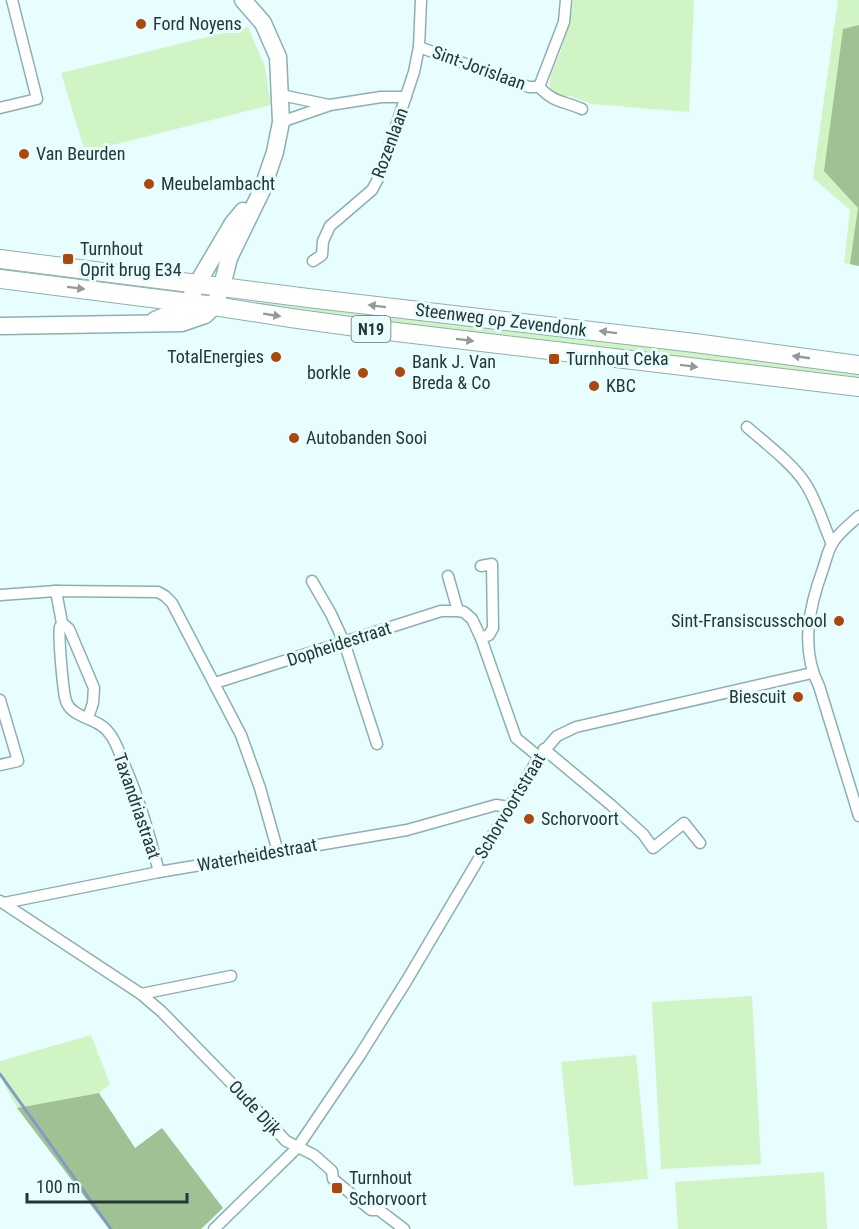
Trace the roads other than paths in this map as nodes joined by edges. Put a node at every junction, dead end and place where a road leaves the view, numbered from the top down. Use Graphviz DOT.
graph roads {
  1 [pos="12,0"];
  2 [pos="243,0"];
  3 [pos="421,0"];
  4 [pos="566,0"];
  5 [pos="419,47"];
  6 [pos="539,87"];
  7 [pos="281,95"];
  8 [pos="406,97"];
  9 [pos="330,105"];
  10 [pos="0,108"];
  11 [pos="582,109"];
  12 [pos="281,123"];
  13 [pos="262,190"];
  14 [pos="0,259"];
  15 [pos="313,261"];
  16 [pos="0,279"];
  17 [pos="197,284"];
  18 [pos="222,286"];
  19 [pos="188,303"];
  20 [pos="214,306"];
  21 [pos="146,324"];
  22 [pos="0,326"];
  23 [pos="859,365"];
  24 [pos="859,387"];
  25 [pos="747,426"];
  26 [pos="859,516"];
  27 [pos="832,544"];
  28 [pos="481,566"];
  29 [pos="448,576"];
  30 [pos="312,581"];
  31 [pos="56,591"];
  32 [pos="0,595"];
  33 [pos="461,612"];
  34 [pos="62,623"];
  35 [pos="481,638"];
  36 [pos="344,642"];
  37 [pos="812,673"];
  38 [pos="215,683"];
  39 [pos="0,700"];
  40 [pos="88,718"];
  41 [pos="377,744"];
  42 [pos="541,753"];
  43 [pos="0,765"];
  44 [pos="509,807"];
  45 [pos="859,816"];
  46 [pos="700,843"];
  47 [pos="278,852"];
  48 [pos="159,872"];
  49 [pos="2,902"];
  50 [pos="231,976"];
  51 [pos="141,994"];
  52 [pos="297,1148"];
  53 [pos="214,1229"];
  54 [pos="404,1229"];
  1 -- 10 [label="street"];
  2 -- 7 [label="street"];
  3 -- 5 [label="street, Rozenlaan"];
  4 -- 6 [label="street, Sint-Jorislaan"];
  5 -- 6 [label="street, Sint-Jorislaan"];
  5 -- 8 [label="street, Rozenlaan"];
  6 -- 11 [label="street, Sint-Jorislaan"];
  7 -- 9 [label="street"];
  7 -- 12 [label="street"];
  8 -- 9 [label="street"];
  8 -- 15 [label="street, Rozenlaan"];
  9 -- 12 [label="street"];
  12 -- 13 [label="street"];
  13 -- 17 [label="street"];
  13 -- 18 [label="street"];
  14 -- 17 [label="main road, Steenweg op Zevendonk / N19"];
  16 -- 19 [label="main road, Steenweg op Zevendonk / N19, one-way"];
  17 -- 18 [label="main road, Steenweg op Zevendonk / N19"];
  17 -- 19 [label="street"];
  18 -- 20 [label="street"];
  23 -- 18 [label="main road, Steenweg op Zevendonk / N19, one-way"];
  19 -- 20 [label="main road, Steenweg op Zevendonk / N19"];
  19 -- 21 [label="street"];
  20 -- 21 [label="street"];
  20 -- 24 [label="main road, Steenweg op Zevendonk / N19, one-way"];
  21 -- 22 [label="street"];
  25 -- 27 [label="street"];
  26 -- 27 [label="street"];
  27 -- 37 [label="street"];
  28 -- 35 [label="street"];
  29 -- 33 [label="street"];
  30 -- 36 [label="street"];
  31 -- 32 [label="street"];
  31 -- 34 [label="street, Taxandriastraat"];
  31 -- 38 [label="street"];
  33 -- 35 [label="street"];
  33 -- 36 [label="street, Dopheidestraat"];
  34 -- 40 [label="street, Taxandriastraat"];
  34 -- 40 [label="street, Taxandriastraat"];
  35 -- 42 [label="street"];
  36 -- 38 [label="street, Dopheidestraat"];
  36 -- 41 [label="street"];
  37 -- 42 [label="street, Schorvoortstraat"];
  37 -- 45 [label="street"];
  38 -- 47 [label="street"];
  39 -- 43 [label="street"];
  40 -- 48 [label="street, Taxandriastraat"];
  42 -- 44 [label="street, Schorvoortstraat"];
  42 -- 46 [label="street"];
  44 -- 47 [label="street, Waterheidestraat"];
  44 -- 52 [label="street, Schorvoortstraat"];
  47 -- 48 [label="street, Waterheidestraat"];
  48 -- 49 [label="street, Waterheidestraat"];
  49 -- 51 [label="street, Oude Dijk"];
  50 -- 51 [label="street"];
  51 -- 52 [label="street, Oude Dijk"];
  52 -- 53 [label="street, Schorvoortstraat"];
  52 -- 54 [label="street, Oude Dijk"];
}
